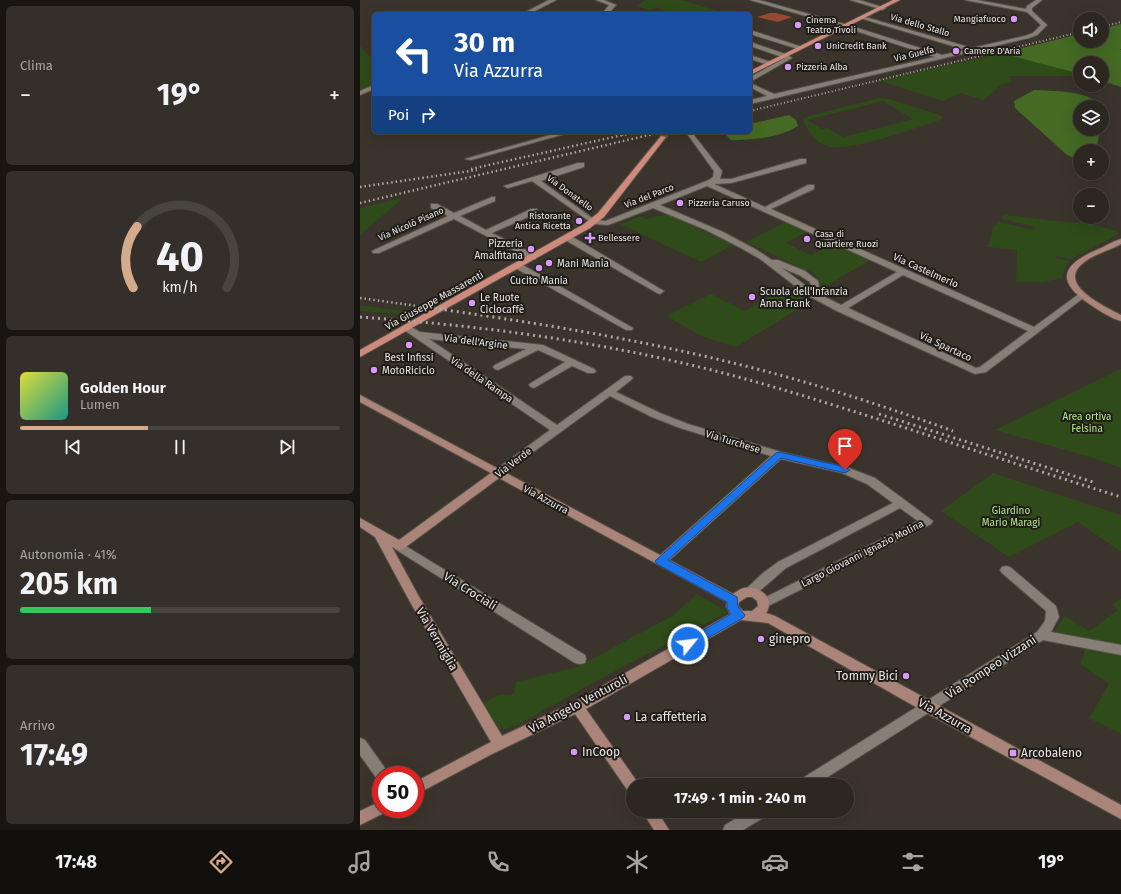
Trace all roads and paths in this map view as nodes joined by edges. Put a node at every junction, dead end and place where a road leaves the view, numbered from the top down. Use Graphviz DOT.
graph roads {
  1 [pos="553,0"];
  2 [pos="599,0"];
  3 [pos="753,0"];
  4 [pos="854,0"];
  5 [pos="897,0"];
  6 [pos="968,0"];
  7 [pos="1038,0"];
  8 [pos="883,8"];
  9 [pos="1029,11"];
  10 [pos="529,12"];
  11 [pos="606,12"];
  12 [pos="863,18"];
  13 [pos="845,27"];
  14 [pos="752,33"];
  15 [pos="752,45"];
  16 [pos="800,48"];
  17 [pos="972,50"];
  18 [pos="786,56"];
  19 [pos="941,57"];
  20 [pos="752,58"];
  21 [pos="769,63"];
  22 [pos="752,72"];
  23 [pos="752,79"];
  24 [pos="752,86"];
  25 [pos="372,88"];
  26 [pos="360,93"];
  27 [pos="774,97"];
  28 [pos="752,102"];
  29 [pos="561,134"];
  30 [pos="691,135"];
  31 [pos="663,138"];
  32 [pos="470,158"];
  33 [pos="803,160"];
  34 [pos="581,165"];
  35 [pos="535,180"];
  36 [pos="710,183"];
  37 [pos="508,186"];
  38 [pos="810,187"];
  39 [pos="492,199"];
  40 [pos="652,205"];
  41 [pos="434,206"];
  42 [pos="764,210"];
  43 [pos="534,211"];
  44 [pos="454,216"];
  45 [pos="593,222"];
  46 [pos="485,233"];
  47 [pos="568,238"];
  48 [pos="1121,241"];
  49 [pos="376,251"];
  50 [pos="533,257"];
  51 [pos="762,257"];
  52 [pos="518,266"];
  53 [pos="902,272"];
  54 [pos="660,291"];
  55 [pos="810,293"];
  56 [pos="1082,296"];
  57 [pos="840,309"];
  58 [pos="1121,318"];
  59 [pos="407,328"];
  60 [pos="629,328"];
  61 [pos="1034,330"];
  62 [pos="418,335"];
  63 [pos="535,348"];
  64 [pos="360,354"];
  65 [pos="572,362"];
  66 [pos="498,367"];
  67 [pos="591,371"];
  68 [pos="628,378"];
  69 [pos="534,385"];
  70 [pos="609,392"];
  71 [pos="360,398"];
  72 [pos="557,430"];
  73 [pos="779,455"];
  74 [pos="498,474"];
  75 [pos="901,503"];
  76 [pos="360,522"];
  77 [pos="378,533"];
  78 [pos="399,546"];
  79 [pos="661,561"];
  80 [pos="1006,570"];
  81 [pos="750,592"];
  82 [pos="733,600"];
  83 [pos="764,604"];
  84 [pos="739,615"];
  85 [pos="755,616"];
  86 [pos="771,618"];
  87 [pos="1041,635"];
  88 [pos="1121,650"];
  89 [pos="580,659"];
  90 [pos="577,706"];
  91 [pos="928,707"];
  92 [pos="360,744"];
  93 [pos="499,744"];
  94 [pos="376,766"];
  95 [pos="627,778"];
  96 [pos="814,778"];
  97 [pos="424,784"];
  98 [pos="372,812"];
  99 [pos="1121,812"];
  100 [pos="360,818"];
  101 [pos="654,818"];
  102 [pos="750,818"];
  103 [pos="662,830"];
  104 [pos="730,830"];
  1 -- 10 [label="street"];
  2 -- 11 [label="street"];
  3 -- 13 [label="street"];
  4 -- 8 [label="street"];
  5 -- 8 [label="main road"];
  6 -- 9 [label="street"];
  7 -- 9 [label="street"];
  8 -- 12 [label="main road"];
  9 -- 17 [label="street, Via Guelfa"];
  12 -- 13 [label="main road"];
  12 -- 17 [label="street, Via dello Stallo"];
  13 -- 16 [label="main road"];
  13 -- 19 [label="street"];
  14 -- 16 [label="street"];
  15 -- 18 [label="street"];
  16 -- 18 [label="main road"];
  17 -- 19 [label="street, Via Guelfa"];
  18 -- 21 [label="main road"];
  18 -- 23 [label="street"];
  19 -- 27 [label="street, Via Guelfa"];
  20 -- 21 [label="street"];
  21 -- 22 [label="main road"];
  24 -- 27 [label="street"];
  25 -- 26 [label="street"];
  27 -- 28 [label="street, Via Guelfa"];
  29 -- 32 [label="street"];
  30 -- 36 [label="street"];
  31 -- 45 [label="main road, Via Giuseppe Massarenti"];
  33 -- 36 [label="street, Via del Parco"];
  34 -- 35 [label="street, Via Donatello"];
  35 -- 37 [label="street, Via Donatello"];
  35 -- 45 [label="street, Via Donatello"];
  36 -- 40 [label="street, Via del Parco"];
  36 -- 42 [label="street, Via Castelmerlo"];
  38 -- 42 [label="street"];
  39 -- 44 [label="street, Via Nicolò Pisano"];
  40 -- 45 [label="street, Via del Parco"];
  40 -- 51 [label="street, Via Spartaco"];
  41 -- 44 [label="street, Via Nicolò Pisano"];
  42 -- 53 [label="street, Via Castelmerlo"];
  43 -- 46 [label="street"];
  44 -- 46 [label="street, Via Nicolò Pisano"];
  44 -- 49 [label="street, Via Nicolò Pisano"];
  45 -- 47 [label="main road, Via Giuseppe Massarenti"];
  46 -- 50 [label="street, Via Nicolò Pisano"];
  47 -- 50 [label="main road, Via Giuseppe Massarenti"];
  47 -- 54 [label="street"];
  48 -- 56 [label="street"];
  50 -- 52 [label="main road, Via Giuseppe Massarenti"];
  51 -- 55 [label="street, Via Spartaco"];
  51 -- 55 [label="street, Via Spartaco"];
  52 -- 59 [label="main road, Via Giuseppe Massarenti"];
  52 -- 60 [label="street"];
  53 -- 57 [label="street"];
  53 -- 61 [label="street, Via Castelmerlo"];
  55 -- 57 [label="street, Via Spartaco"];
  56 -- 58 [label="street"];
  56 -- 61 [label="street, Via Spartaco"];
  57 -- 61 [label="street, Via Spartaco"];
  59 -- 62 [label="street, Via della Rampa"];
  59 -- 64 [label="main road, Via Giuseppe Massarenti"];
  62 -- 63 [label="street, Via dell'Argine"];
  62 -- 72 [label="street, Via della Rampa"];
  63 -- 65 [label="street, Via dell'Argine"];
  63 -- 66 [label="street, Via dell'Argine"];
  65 -- 67 [label="street, Via dell'Argine"];
  65 -- 69 [label="street"];
  68 -- 70 [label="street, Via Verde"];
  70 -- 72 [label="street, Via Verde"];
  70 -- 73 [label="street, Via Turchese"];
  71 -- 74 [label="street, Via Azzurra"];
  72 -- 74 [label="street, Via Verde"];
  73 -- 75 [label="street, Via Turchese"];
  73 -- 79 [label="street"];
  74 -- 78 [label="street, Via Verde"];
  74 -- 79 [label="street, Via Azzurra"];
  75 -- 81 [label="street"];
  75 -- 83 [label="street, Largo Giovanni Ignazio Molina"];
  76 -- 77 [label="street, Via Crociali"];
  77 -- 78 [label="street, Via Crociali"];
  77 -- 93 [label="street, Via Vermiglia"];
  78 -- 89 [label="street, Via Crociali"];
  79 -- 82 [label="street, Via Azzurra"];
  80 -- 87 [label="street, Via Pompeo Vizzani"];
  81 -- 82 [label="street"];
  81 -- 83 [label="street"];
  82 -- 84 [label="street"];
  83 -- 85 [label="street"];
  83 -- 86 [label="street"];
  84 -- 85 [label="street"];
  84 -- 90 [label="street, Via Angelo Venturoli"];
  85 -- 86 [label="street, Via Azzurra"];
  86 -- 91 [label="street, Via Azzurra"];
  87 -- 88 [label="street"];
  87 -- 91 [label="street, Via Pompeo Vizzani"];
  90 -- 93 [label="street, Via Angelo Venturoli"];
  90 -- 95 [label="street"];
  91 -- 96 [label="street, Via Pompeo Vizzani"];
  91 -- 99 [label="street, Via Azzurra"];
  92 -- 94 [label="street"];
  93 -- 97 [label="street, Via Angelo Venturoli"];
  98 -- 100 [label="street"];
  101 -- 103 [label="street"];
  102 -- 104 [label="street"];
}
